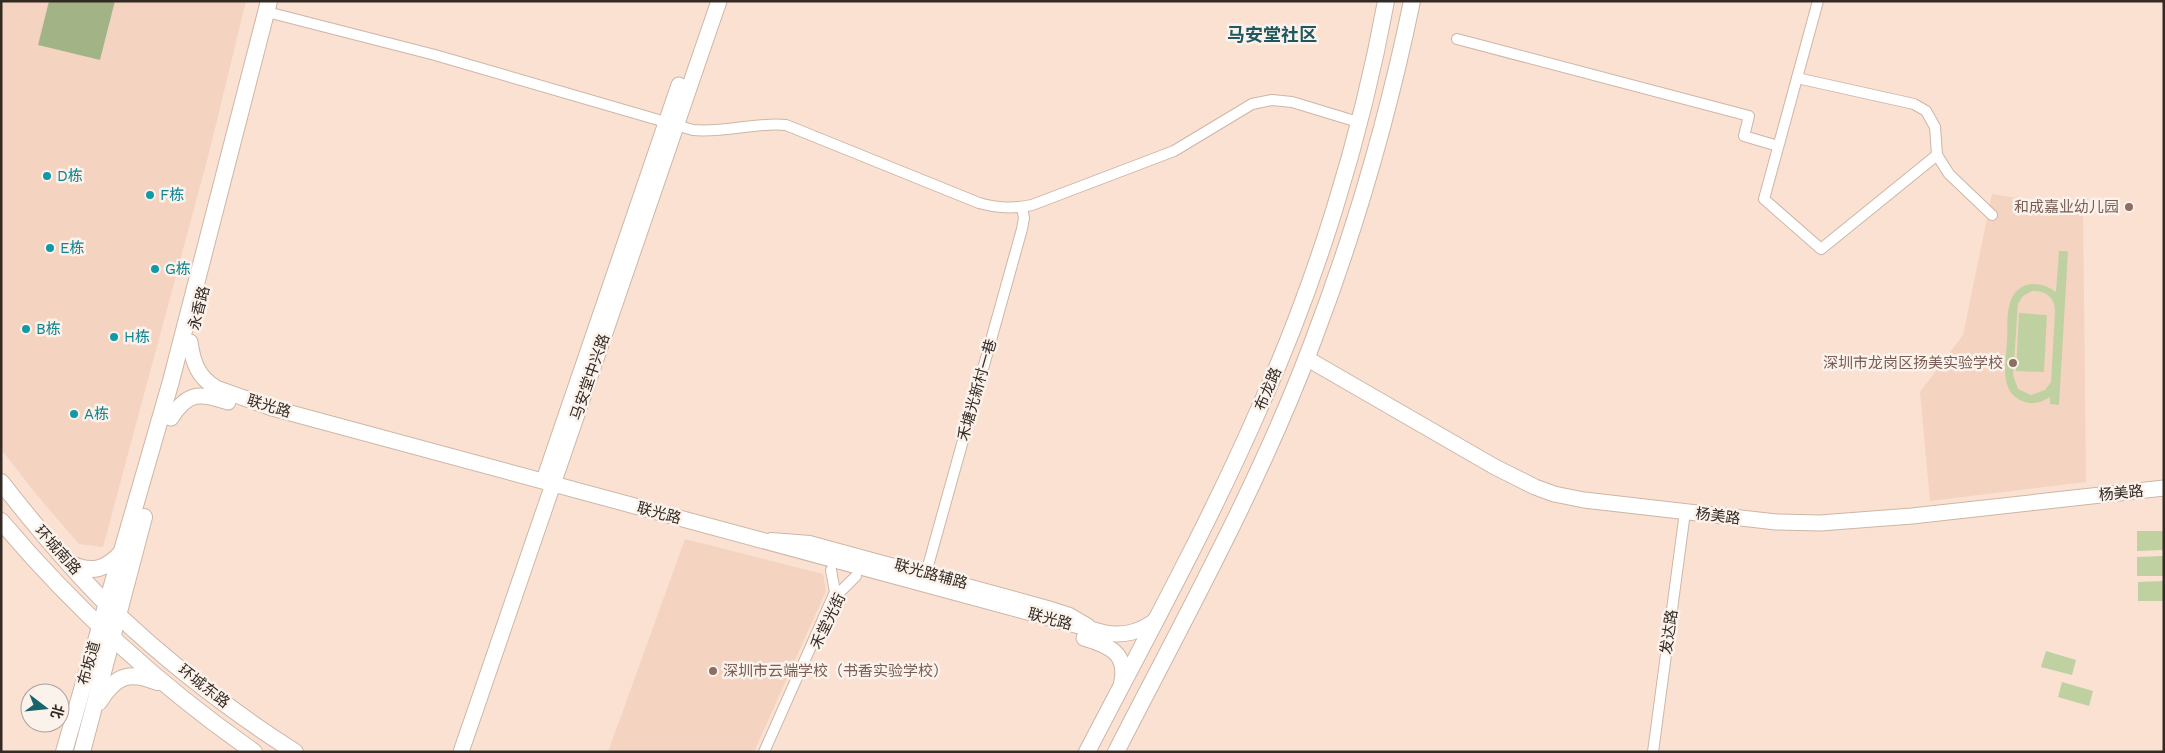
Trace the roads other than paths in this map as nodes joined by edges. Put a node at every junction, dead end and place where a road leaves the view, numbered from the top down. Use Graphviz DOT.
graph roads {
  1 [pos="708,1"];
  2 [pos="719,1"];
  3 [pos="1386,1"];
  4 [pos="1412,1"];
  5 [pos="1818,1"];
  6 [pos="274,5"];
  7 [pos="1456,39"];
  8 [pos="1797,78"];
  9 [pos="1358,122"];
  10 [pos="671,124"];
  11 [pos="1778,146"];
  12 [pos="1937,155"];
  13 [pos="1022,207"];
  14 [pos="1992,215"];
  15 [pos="190,342"];
  16 [pos="1306,358"];
  17 [pos="171,418"];
  18 [pos="1,482"];
  19 [pos="547,488"];
  20 [pos="2164,488"];
  21 [pos="1685,512"];
  22 [pos="1,521"];
  23 [pos="750,538"];
  24 [pos="123,550"];
  25 [pos="68,562"];
  26 [pos="831,570"];
  27 [pos="926,573"];
  28 [pos="856,576"];
  29 [pos="112,609"];
  30 [pos="1156,620"];
  31 [pos="100,627"];
  32 [pos="1105,633"];
  33 [pos="112,639"];
  34 [pos="167,687"];
  35 [pos="1121,688"];
  36 [pos="92,714"];
  37 [pos="64,752"];
  38 [pos="82,752"];
  39 [pos="254,752"];
  40 [pos="295,752"];
  41 [pos="451,752"];
  42 [pos="461,752"];
  43 [pos="764,752"];
  44 [pos="770,752"];
  45 [pos="1088,752"];
  46 [pos="1116,752"];
  47 [pos="1653,752"];
  1 -- 10 [label="street, 马安堂中兴路"];
  2 -- 10 [label="street, 马安堂中兴路"];
  3 -- 9 [label="main road, 布龙路"];
  4 -- 16 [label="main road, 布龙路"];
  5 -- 8 [label="street"];
  6 -- 10 [label="street"];
  6 -- 15 [label="main road, 永香路"];
  6 -- 24 [label="main road, 永香路"];
  7 -- 11 [label="street"];
  8 -- 11 [label="street"];
  8 -- 12 [label="street"];
  9 -- 13 [label="street"];
  9 -- 30 [label="main road, 布龙路"];
  10 -- 13 [label="street"];
  10 -- 19 [label="street, 马安堂中兴路"];
  11 -- 12 [label="street"];
  12 -- 14 [label="street"];
  13 -- 27 [label="street, 禾塘光新村一巷"];
  15 -- 17 [label="main road, 永香路"];
  15 -- 19 [label="street, 联光路"];
  16 -- 21 [label="street, 杨美路"];
  16 -- 46 [label="main road, 布龙路"];
  17 -- 19 [label="street, 联光路"];
  17 -- 29 [label="main road, 永香路"];
  18 -- 25 [label="main road, 环城南路"];
  19 -- 23 [label="street, 联光路"];
  19 -- 26 [label="street, 联光路"];
  19 -- 41 [label="street, 马安堂中兴路"];
  19 -- 42 [label="street, 马安堂中兴路"];
  20 -- 21 [label="street, 杨美路"];
  21 -- 47 [label="street, 发达路"];
  22 -- 31 [label="main road, 环城南路"];
  23 -- 27 [label="street, 联光路辅路"];
  23 -- 32 [label="street, 联光路"];
  24 -- 25 [label="main road"];
  24 -- 29 [label="main road, 永香路"];
  25 -- 29 [label="main road, 环城南路"];
  26 -- 28 [label="street, 联光路"];
  26 -- 43 [label="street"];
  27 -- 32 [label="street, 联光路辅路"];
  28 -- 35 [label="street, 联光路"];
  28 -- 44 [label="street, 禾堂光街"];
  29 -- 31 [label="main road, 布坂道"];
  29 -- 33 [label="main road, 布坂道"];
  29 -- 40 [label="main road, 环城东路"];
  30 -- 32 [label="street, 联光路"];
  30 -- 35 [label="main road, 布龙路"];
  31 -- 33 [label="main road, 环城南路"];
  31 -- 37 [label="main road, 布坂道"];
  33 -- 34 [label="main road, 环城东路"];
  33 -- 36 [label="main road, 布坂道"];
  34 -- 36 [label="main road"];
  34 -- 39 [label="main road, 环城东路"];
  35 -- 45 [label="main road, 布龙路"];
  36 -- 38 [label="main road, 布坂道"];
}
